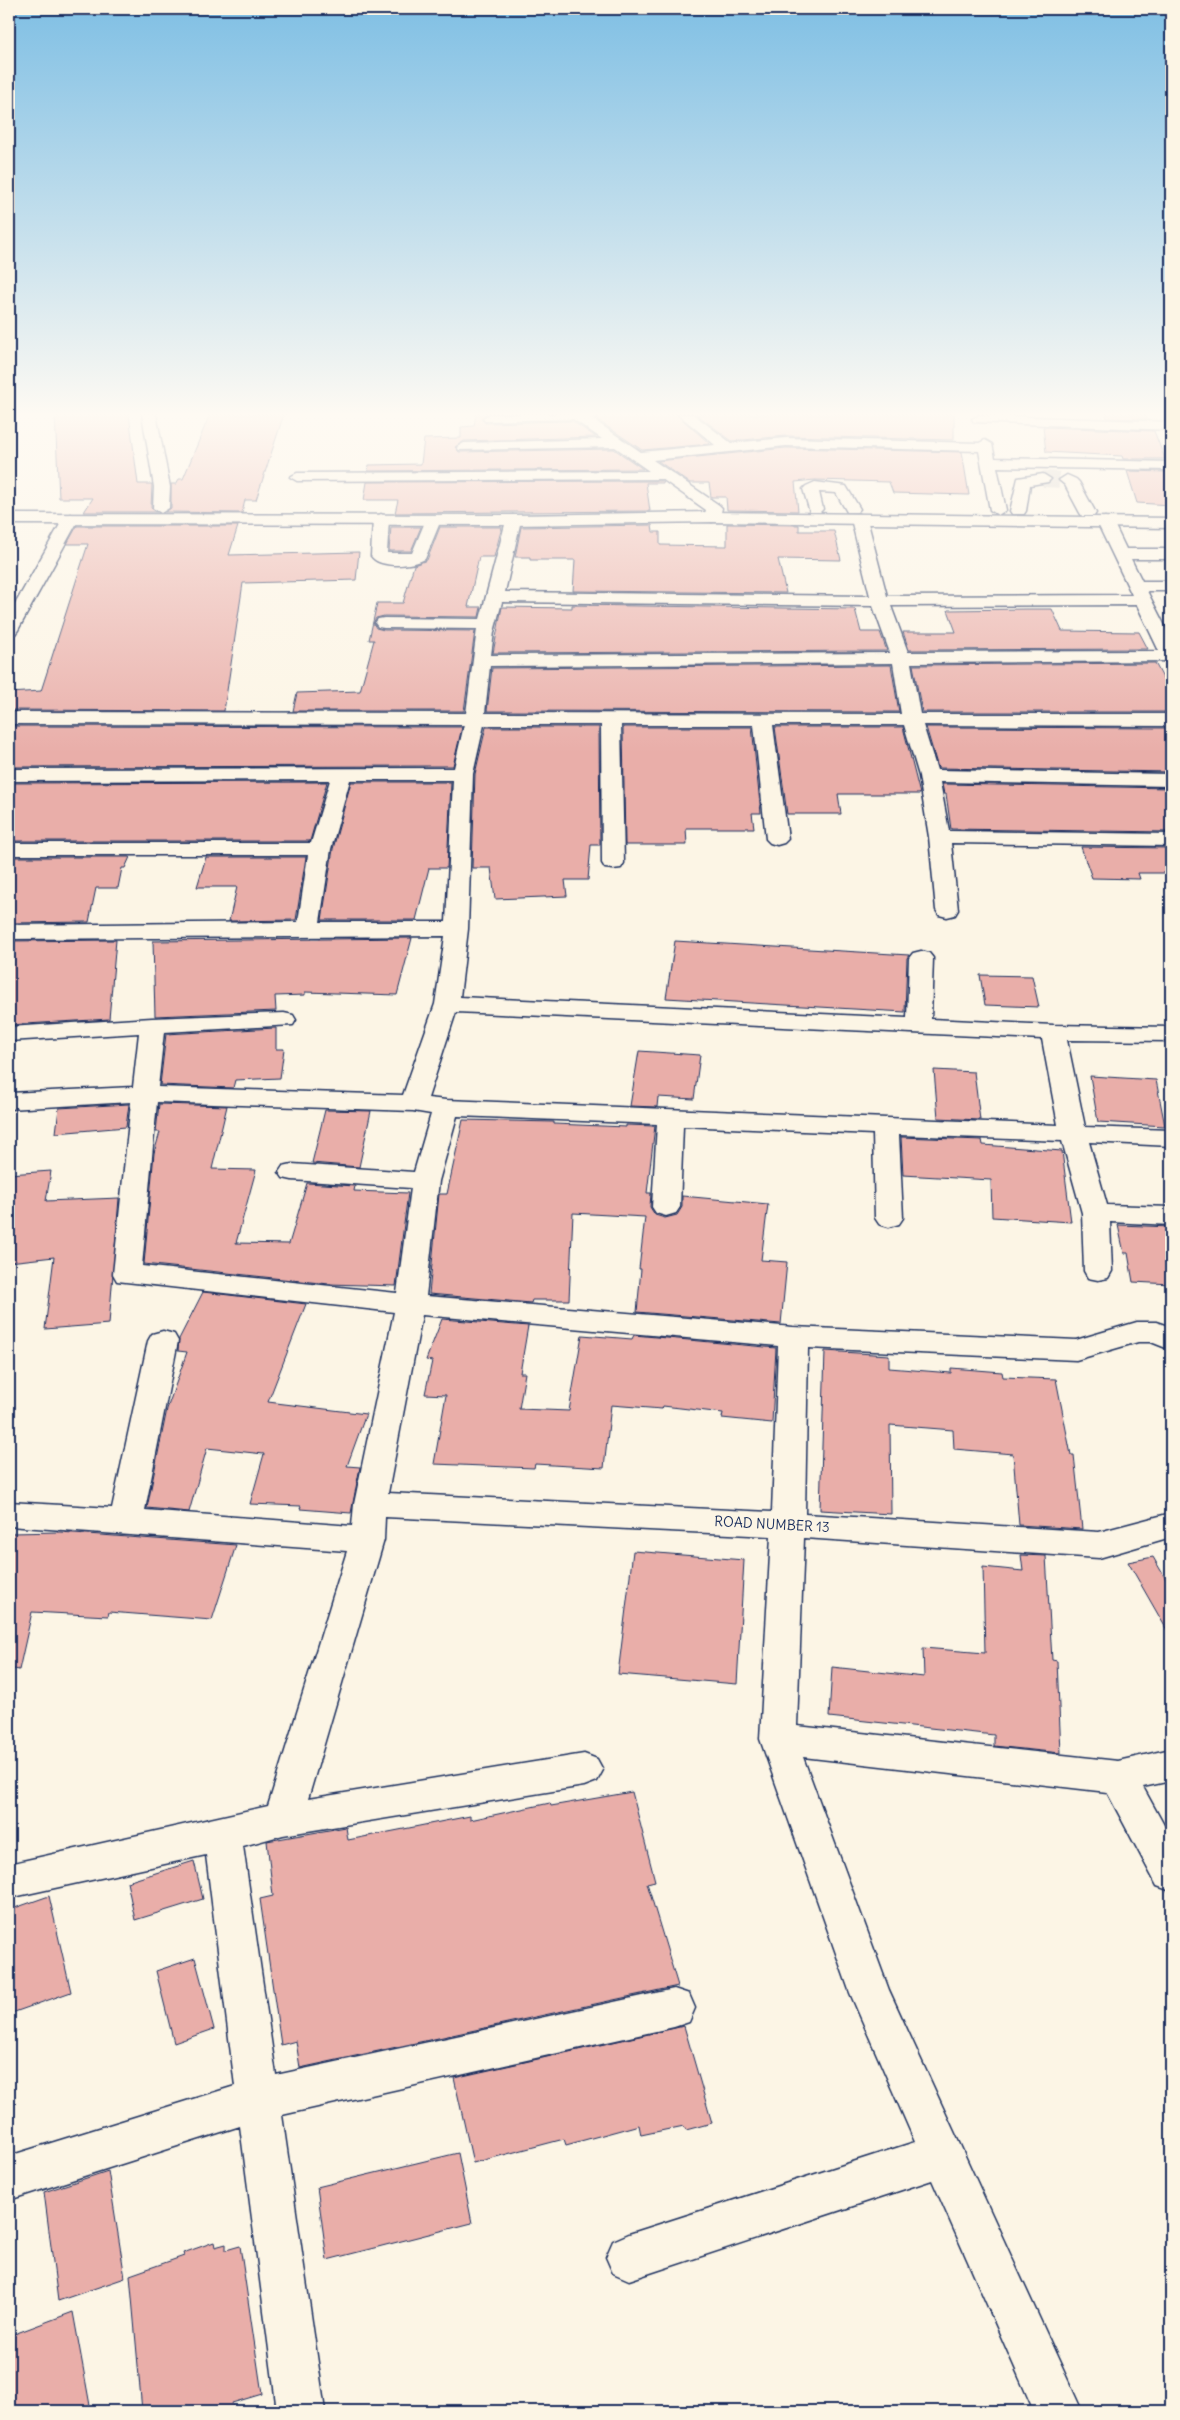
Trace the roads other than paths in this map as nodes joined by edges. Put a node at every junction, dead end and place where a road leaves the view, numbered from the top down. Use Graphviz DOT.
graph roads {
  1 [pos="67,527"];
  2 [pos="380,527"];
  3 [pos="430,527"];
  4 [pos="511,527"];
  5 [pos="859,527"];
  6 [pos="1107,527"];
  7 [pos="1120,554"];
  8 [pos="1171,554"];
  9 [pos="1171,586"];
  10 [pos="1139,593"];
  11 [pos="495,597"];
  12 [pos="880,601"];
  13 [pos="384,623"];
  14 [pos="487,624"];
  15 [pos="9,630"];
  16 [pos="1171,656"];
  17 [pos="901,658"];
  18 [pos="483,661"];
  19 [pos="9,718"];
  20 [pos="611,719"];
  21 [pos="475,720"];
  22 [pos="763,720"];
  23 [pos="912,720"];
  24 [pos="1171,720"];
  25 [pos="342,773"];
  26 [pos="463,774"];
  27 [pos="9,775"];
  28 [pos="929,776"];
  29 [pos="1171,780"];
  30 [pos="940,837"];
  31 [pos="777,839"];
  32 [pos="1171,840"];
  33 [pos="9,849"];
  34 [pos="320,849"];
  35 [pos="613,863"];
  36 [pos="946,910"];
  37 [pos="308,929"];
  38 [pos="457,929"];
  39 [pos="9,932"];
  40 [pos="921,958"];
  41 [pos="448,1004"];
  42 [pos="284,1020"];
  43 [pos="152,1025"];
  44 [pos="919,1026"];
  45 [pos="1053,1032"];
  46 [pos="9,1034"];
  47 [pos="1171,1034"];
  48 [pos="145,1094"];
  49 [pos="9,1101"];
  50 [pos="413,1103"];
  51 [pos="446,1108"];
  52 [pos="670,1117"];
  53 [pos="886,1126"];
  54 [pos="1073,1133"];
  55 [pos="1171,1138"];
  56 [pos="292,1172"];
  57 [pos="425,1181"];
  58 [pos="666,1207"];
  59 [pos="1096,1213"];
  60 [pos="1171,1216"];
  61 [pos="889,1218"];
  62 [pos="1098,1271"];
  63 [pos="410,1304"];
  64 [pos="793,1337"];
  65 [pos="1171,1340"];
  66 [pos="162,1341"];
  67 [pos="370,1504"];
  68 [pos="9,1514"];
  69 [pos="126,1520"];
  70 [pos="788,1525"];
  71 [pos="1171,1525"];
  72 [pos="367,1540"];
  73 [pos="778,1739"];
  74 [pos="1171,1765"];
  75 [pos="584,1770"];
  76 [pos="1118,1777"];
  77 [pos="284,1818"];
  78 [pos="222,1836"];
  79 [pos="1171,1874"];
  80 [pos="9,1881"];
  81 [pos="674,2008"];
  82 [pos="259,2099"];
  83 [pos="943,2155"];
  84 [pos="9,2178"];
  85 [pos="629,2257"];
  86 [pos="301,2411"];
  87 [pos="1058,2411"];
  1 -- 15 [label="street"];
  2 -- 3 [label="street"];
  4 -- 11 [label="street"];
  5 -- 12 [label="street"];
  6 -- 7 [label="street"];
  7 -- 8 [label="street"];
  7 -- 10 [label="street"];
  9 -- 10 [label="street"];
  10 -- 12 [label="street"];
  10 -- 16 [label="street"];
  11 -- 12 [label="street"];
  11 -- 14 [label="street"];
  12 -- 17 [label="street"];
  13 -- 14 [label="street"];
  14 -- 18 [label="street"];
  16 -- 17 [label="street"];
  17 -- 18 [label="street"];
  17 -- 23 [label="street"];
  18 -- 21 [label="street"];
  19 -- 21 [label="street"];
  20 -- 21 [label="street"];
  20 -- 22 [label="street"];
  20 -- 35 [label="street"];
  21 -- 26 [label="street"];
  22 -- 23 [label="street"];
  22 -- 31 [label="street"];
  23 -- 24 [label="street"];
  23 -- 28 [label="street"];
  25 -- 26 [label="street"];
  25 -- 27 [label="street"];
  25 -- 34 [label="street"];
  26 -- 38 [label="street"];
  28 -- 29 [label="street"];
  28 -- 30 [label="street"];
  30 -- 32 [label="street"];
  30 -- 36 [label="street"];
  33 -- 34 [label="street"];
  34 -- 37 [label="street"];
  37 -- 38 [label="street"];
  37 -- 39 [label="street"];
  38 -- 41 [label="street"];
  40 -- 44 [label="street"];
  41 -- 44 [label="street"];
  41 -- 50 [label="street"];
  42 -- 43 [label="street"];
  43 -- 46 [label="street"];
  43 -- 48 [label="street"];
  44 -- 45 [label="street"];
  45 -- 47 [label="street"];
  45 -- 54 [label="street"];
  48 -- 49 [label="street"];
  48 -- 50 [label="street"];
  48 -- 63 [label="street"];
  50 -- 51 [label="street"];
  51 -- 52 [label="street"];
  51 -- 57 [label="street"];
  52 -- 53 [label="street"];
  52 -- 58 [label="street"];
  53 -- 54 [label="street"];
  53 -- 61 [label="street"];
  54 -- 55 [label="street"];
  54 -- 59 [label="street"];
  56 -- 57 [label="street"];
  57 -- 63 [label="street"];
  59 -- 60 [label="street"];
  59 -- 62 [label="street"];
  63 -- 64 [label="street"];
  63 -- 67 [label="street"];
  64 -- 65 [label="street"];
  64 -- 70 [label="street"];
  66 -- 69 [label="street"];
  67 -- 70 [label="street, ROAD NUMBER 13"];
  67 -- 72 [label="street"];
  68 -- 69 [label="street"];
  69 -- 72 [label="street"];
  70 -- 71 [label="street, ROAD NUMBER 13"];
  70 -- 73 [label="street"];
  72 -- 77 [label="street"];
  73 -- 76 [label="street"];
  73 -- 83 [label="street"];
  74 -- 76 [label="street"];
  75 -- 77 [label="street"];
  76 -- 79 [label="street"];
  77 -- 78 [label="street"];
  78 -- 80 [label="street"];
  78 -- 82 [label="street"];
  81 -- 82 [label="street"];
  82 -- 84 [label="street"];
  82 -- 86 [label="street"];
  83 -- 85 [label="street"];
  83 -- 87 [label="street"];
}
